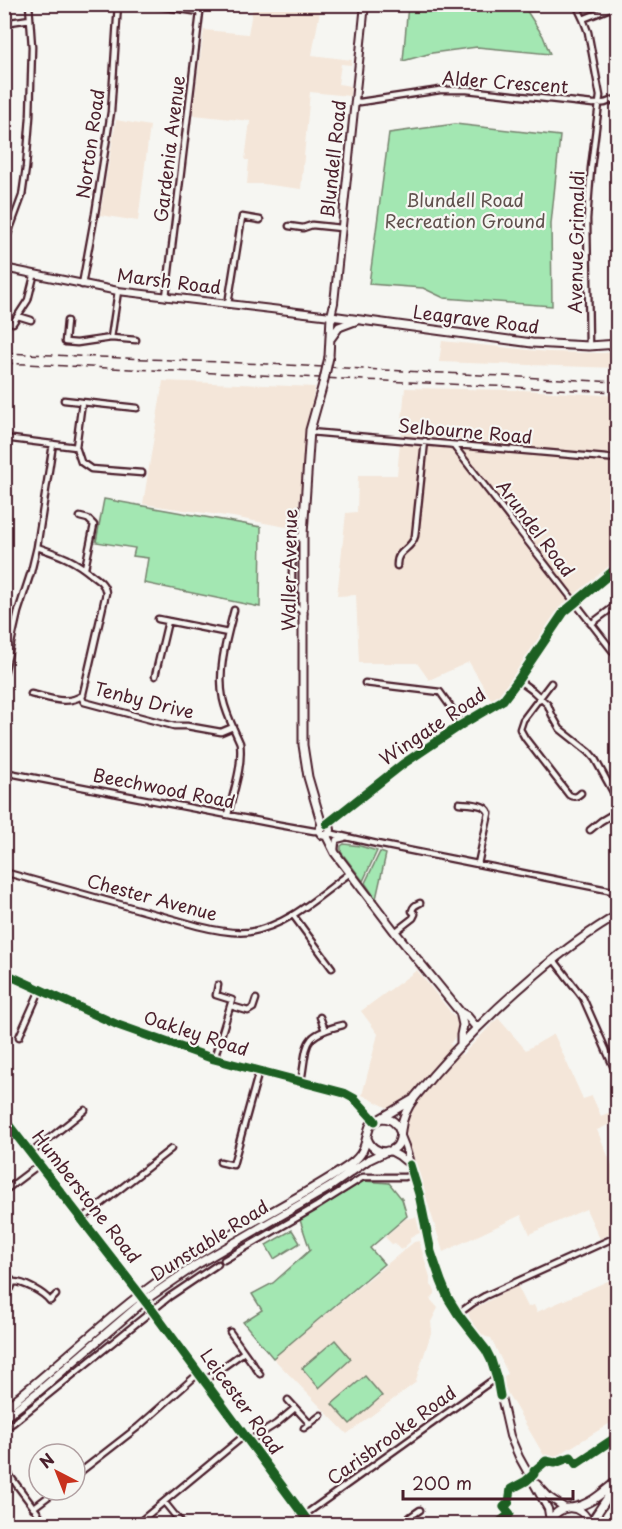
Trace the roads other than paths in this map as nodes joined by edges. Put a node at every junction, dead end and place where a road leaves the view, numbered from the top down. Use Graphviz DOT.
graph roads {
  1 [pos="29,4"];
  2 [pos="118,4"];
  3 [pos="145,4"];
  4 [pos="201,4"];
  5 [pos="364,4"];
  6 [pos="576,4"];
  7 [pos="618,5"];
  8 [pos="158,6"];
  9 [pos="200,12"];
  10 [pos="583,19"];
  11 [pos="30,20"];
  12 [pos="4,23"];
  13 [pos="618,98"];
  14 [pos="355,101"];
  15 [pos="599,104"];
  16 [pos="260,220"];
  17 [pos="289,226"];
  18 [pos="341,228"];
  19 [pos="4,244"];
  20 [pos="4,268"];
  21 [pos="34,276"];
  22 [pos="82,285"];
  23 [pos="117,291"];
  24 [pos="166,297"];
  25 [pos="228,304"];
  26 [pos="18,316"];
  27 [pos="331,316"];
  28 [pos="31,320"];
  29 [pos="357,320"];
  30 [pos="68,321"];
  31 [pos="13,323"];
  32 [pos="111,338"];
  33 [pos="136,340"];
  34 [pos="330,340"];
  35 [pos="618,344"];
  36 [pos="589,346"];
  37 [pos="64,399"];
  38 [pos="82,402"];
  39 [pos="137,408"];
  40 [pos="310,432"];
  41 [pos="4,438"];
  42 [pos="425,441"];
  43 [pos="53,444"];
  44 [pos="453,445"];
  45 [pos="76,447"];
  46 [pos="618,459"];
  47 [pos="142,474"];
  48 [pos="80,517"];
  49 [pos="37,547"];
  50 [pos="397,566"];
  51 [pos="618,567"];
  52 [pos="85,568"];
  53 [pos="574,603"];
  54 [pos="618,607"];
  55 [pos="234,609"];
  56 [pos="158,618"];
  57 [pos="168,621"];
  58 [pos="591,624"];
  59 [pos="228,633"];
  60 [pos="618,658"];
  61 [pos="4,674"];
  62 [pos="155,676"];
  63 [pos="518,680"];
  64 [pos="366,682"];
  65 [pos="551,683"];
  66 [pos="31,694"];
  67 [pos="83,695"];
  68 [pos="540,698"];
  69 [pos="461,725"];
  70 [pos="233,727"];
  71 [pos="4,772"];
  72 [pos="581,793"];
  73 [pos="618,801"];
  74 [pos="459,803"];
  75 [pos="618,811"];
  76 [pos="228,815"];
  77 [pos="322,827"];
  78 [pos="590,830"];
  79 [pos="328,834"];
  80 [pos="347,838"];
  81 [pos="335,853"];
  82 [pos="478,864"];
  83 [pos="4,872"];
  84 [pos="350,873"];
  85 [pos="617,892"];
  86 [pos="420,903"];
  87 [pos="293,915"];
  88 [pos="618,915"];
  89 [pos="395,932"];
  90 [pos="554,960"];
  91 [pos="332,968"];
  92 [pos="4,973"];
  93 [pos="218,985"];
  94 [pos="40,990"];
  95 [pos="256,999"];
  96 [pos="231,1006"];
  97 [pos="460,1012"];
  98 [pos="320,1017"];
  99 [pos="343,1025"];
  100 [pos="476,1027"];
  101 [pos="325,1030"];
  102 [pos="19,1037"];
  103 [pos="460,1043"];
  104 [pos="214,1059"];
  105 [pos="259,1071"];
  106 [pos="618,1077"];
  107 [pos="301,1082"];
  108 [pos="412,1100"];
  109 [pos="85,1110"];
  110 [pos="4,1119"];
  111 [pos="377,1120"];
  112 [pos="401,1134"];
  113 [pos="368,1137"];
  114 [pos="171,1149"];
  115 [pos="388,1151"];
  116 [pos="31,1153"];
  117 [pos="220,1162"];
  118 [pos="40,1164"];
  119 [pos="410,1165"];
  120 [pos="413,1174"];
  121 [pos="4,1189"];
  122 [pos="82,1219"];
  123 [pos="618,1236"];
  124 [pos="224,1260"];
  125 [pos="218,1264"];
  126 [pos="4,1275"];
  127 [pos="13,1282"];
  128 [pos="4,1293"];
  129 [pos="56,1294"];
  130 [pos="142,1297"];
  131 [pos="152,1310"];
  132 [pos="458,1314"];
  133 [pos="230,1332"];
  134 [pos="244,1352"];
  135 [pos="199,1373"];
  136 [pos="260,1374"];
  137 [pos="497,1379"];
  138 [pos="205,1380"];
  139 [pos="288,1400"];
  140 [pos="295,1408"];
  141 [pos="4,1409"];
  142 [pos="321,1415"];
  143 [pos="4,1418"];
  144 [pos="310,1424"];
  145 [pos="304,1428"];
  146 [pos="4,1429"];
  147 [pos="245,1436"];
  148 [pos="249,1441"];
  149 [pos="87,1467"];
  150 [pos="4,1468"];
  151 [pos="618,1481"];
  152 [pos="541,1492"];
  153 [pos="41,1502"];
  154 [pos="165,1503"];
  155 [pos="33,1508"];
  156 [pos="569,1508"];
  157 [pos="420,1510"];
  158 [pos="303,1516"];
  159 [pos="549,1523"];
  160 [pos="46,1524"];
  161 [pos="137,1524"];
  162 [pos="182,1524"];
  163 [pos="310,1524"];
  164 [pos="416,1524"];
  165 [pos="590,1524"];
  1 -- 11 [label="street"];
  2 -- 22 [label="street, Norton Road"];
  3 -- 8 [label="street"];
  4 -- 9 [label="street, Gardenia Avenue"];
  5 -- 14 [label="street, Blundell Road"];
  6 -- 10 [label="street, Avenue Grimaldi"];
  7 -- 10 [label="street"];
  8 -- 9 [label="street"];
  9 -- 24 [label="street, Gardenia Avenue"];
  10 -- 15 [label="street, Avenue Grimaldi"];
  11 -- 12 [label="street"];
  11 -- 19 [label="street"];
  13 -- 15 [label="street, Alder Crescent"];
  14 -- 15 [label="street, Alder Crescent"];
  14 -- 18 [label="street, Blundell Road"];
  15 -- 36 [label="street, Avenue Grimaldi"];
  16 -- 25 [label="street"];
  17 -- 18 [label="street"];
  18 -- 27 [label="street, Blundell Road"];
  20 -- 21 [label="street, Marsh Road"];
  21 -- 22 [label="street, Marsh Road"];
  21 -- 26 [label="street"];
  22 -- 23 [label="street, Marsh Road"];
  23 -- 24 [label="street, Marsh Road"];
  23 -- 32 [label="street"];
  24 -- 25 [label="street, Marsh Road"];
  25 -- 27 [label="street, Marsh Road"];
  26 -- 28 [label="street"];
  26 -- 31 [label="street"];
  27 -- 29 [label="main road, Leagrave Road"];
  27 -- 34 [label="main road, Waller Avenue"];
  29 -- 34 [label="main road"];
  29 -- 36 [label="main road, Leagrave Road"];
  30 -- 32 [label="street"];
  32 -- 33 [label="street"];
  34 -- 40 [label="main road, Waller Avenue, bridge"];
  35 -- 36 [label="main road, Leagrave Road"];
  37 -- 38 [label="street"];
  38 -- 39 [label="street"];
  38 -- 45 [label="street"];
  40 -- 42 [label="street, Selbourne Road"];
  40 -- 77 [label="main road, Waller Avenue"];
  41 -- 43 [label="street"];
  42 -- 44 [label="street, Selbourne Road"];
  42 -- 50 [label="street"];
  43 -- 45 [label="street"];
  43 -- 49 [label="street"];
  44 -- 46 [label="street, Selbourne Road"];
  44 -- 53 [label="street, Arundel Road"];
  45 -- 47 [label="street"];
  48 -- 52 [label="street"];
  49 -- 52 [label="street, Tenby Drive"];
  49 -- 61 [label="street"];
  51 -- 53 [label="street, Wingate Road"];
  52 -- 67 [label="street, Tenby Drive"];
  53 -- 58 [label="street, Arundel Road"];
  53 -- 63 [label="street, Wingate Road"];
  54 -- 58 [label="street"];
  55 -- 59 [label="street"];
  56 -- 57 [label="street"];
  57 -- 59 [label="street"];
  57 -- 62 [label="street"];
  58 -- 60 [label="street, Arundel Road"];
  59 -- 70 [label="street"];
  63 -- 68 [label="street"];
  63 -- 69 [label="street, Wingate Road"];
  64 -- 69 [label="street"];
  65 -- 68 [label="street"];
  66 -- 67 [label="street"];
  67 -- 70 [label="street, Tenby Drive"];
  68 -- 72 [label="street"];
  68 -- 73 [label="street"];
  69 -- 77 [label="street, Wingate Road"];
  70 -- 76 [label="street"];
  71 -- 76 [label="street, Beechwood Road"];
  74 -- 82 [label="street"];
  75 -- 78 [label="street"];
  76 -- 77 [label="street, Beechwood Road"];
  77 -- 79 [label="main road"];
  79 -- 80 [label="street"];
  79 -- 81 [label="main road"];
  80 -- 81 [label="street"];
  80 -- 82 [label="street"];
  81 -- 84 [label="main road"];
  82 -- 85 [label="street"];
  83 -- 87 [label="street, Chester Avenue"];
  84 -- 87 [label="street, Chester Avenue"];
  84 -- 89 [label="main road"];
  86 -- 89 [label="street"];
  87 -- 91 [label="street"];
  88 -- 90 [label="main road"];
  89 -- 97 [label="main road"];
  90 -- 100 [label="main road"];
  90 -- 106 [label="street"];
  92 -- 94 [label="street, Oakley Road"];
  93 -- 96 [label="street"];
  94 -- 102 [label="street"];
  94 -- 104 [label="street, Oakley Road"];
  95 -- 96 [label="street"];
  96 -- 104 [label="street"];
  97 -- 100 [label="main road"];
  97 -- 103 [label="main road"];
  98 -- 101 [label="street"];
  99 -- 101 [label="street"];
  100 -- 103 [label="main road"];
  101 -- 107 [label="street"];
  103 -- 108 [label="main road"];
  104 -- 105 [label="street, Oakley Road"];
  105 -- 107 [label="street, Oakley Road"];
  105 -- 117 [label="street"];
  107 -- 111 [label="street, Oakley Road"];
  108 -- 111 [label="main road"];
  108 -- 112 [label="main road"];
  109 -- 116 [label="street"];
  110 -- 116 [label="street, Humberstone Road"];
  111 -- 112 [label="main road"];
  111 -- 113 [label="main road"];
  112 -- 115 [label="main road"];
  112 -- 119 [label="street"];
  113 -- 115 [label="main road"];
  113 -- 130 [label="main road, Dunstable Road"];
  114 -- 122 [label="street"];
  115 -- 119 [label="street"];
  115 -- 130 [label="main road, Dunstable Road"];
  116 -- 118 [label="street, Humberstone Road"];
  118 -- 121 [label="street"];
  118 -- 122 [label="street, Humberstone Road"];
  119 -- 120 [label="street"];
  120 -- 124 [label="street, Dunstable Road"];
  120 -- 132 [label="street"];
  122 -- 130 [label="street, Humberstone Road"];
  123 -- 132 [label="street"];
  125 -- 131 [label="street, Dunstable Road"];
  126 -- 127 [label="street"];
  127 -- 128 [label="street"];
  127 -- 129 [label="street"];
  130 -- 131 [label="street, Leicester Road"];
  130 -- 141 [label="main road, Dunstable Road"];
  130 -- 143 [label="main road, Dunstable Road"];
  131 -- 135 [label="street, Leicester Road"];
  131 -- 146 [label="street, Dunstable Road"];
  132 -- 137 [label="street"];
  133 -- 134 [label="street, Leicester Road"];
  134 -- 136 [label="street, Leicester Road"];
  134 -- 138 [label="street, Leicester Road"];
  135 -- 138 [label="street, Leicester Road"];
  135 -- 149 [label="street"];
  137 -- 152 [label="street"];
  137 -- 158 [label="street, Carisbrooke Road"];
  138 -- 147 [label="street, Leicester Road"];
  139 -- 140 [label="street"];
  140 -- 144 [label="street"];
  140 -- 148 [label="street"];
  142 -- 144 [label="street"];
  144 -- 145 [label="street"];
  147 -- 148 [label="street, Leicester Road"];
  147 -- 154 [label="street"];
  148 -- 158 [label="street, Leicester Road"];
  150 -- 155 [label="street"];
  151 -- 156 [label="main road"];
  151 -- 165 [label="main road"];
  152 -- 156 [label="street"];
  152 -- 159 [label="street"];
  153 -- 155 [label="street"];
  154 -- 161 [label="street"];
  154 -- 162 [label="street"];
  155 -- 160 [label="street"];
  156 -- 159 [label="main road"];
  156 -- 165 [label="main road"];
  157 -- 164 [label="street"];
  158 -- 163 [label="street, Leicester Road"];
}
